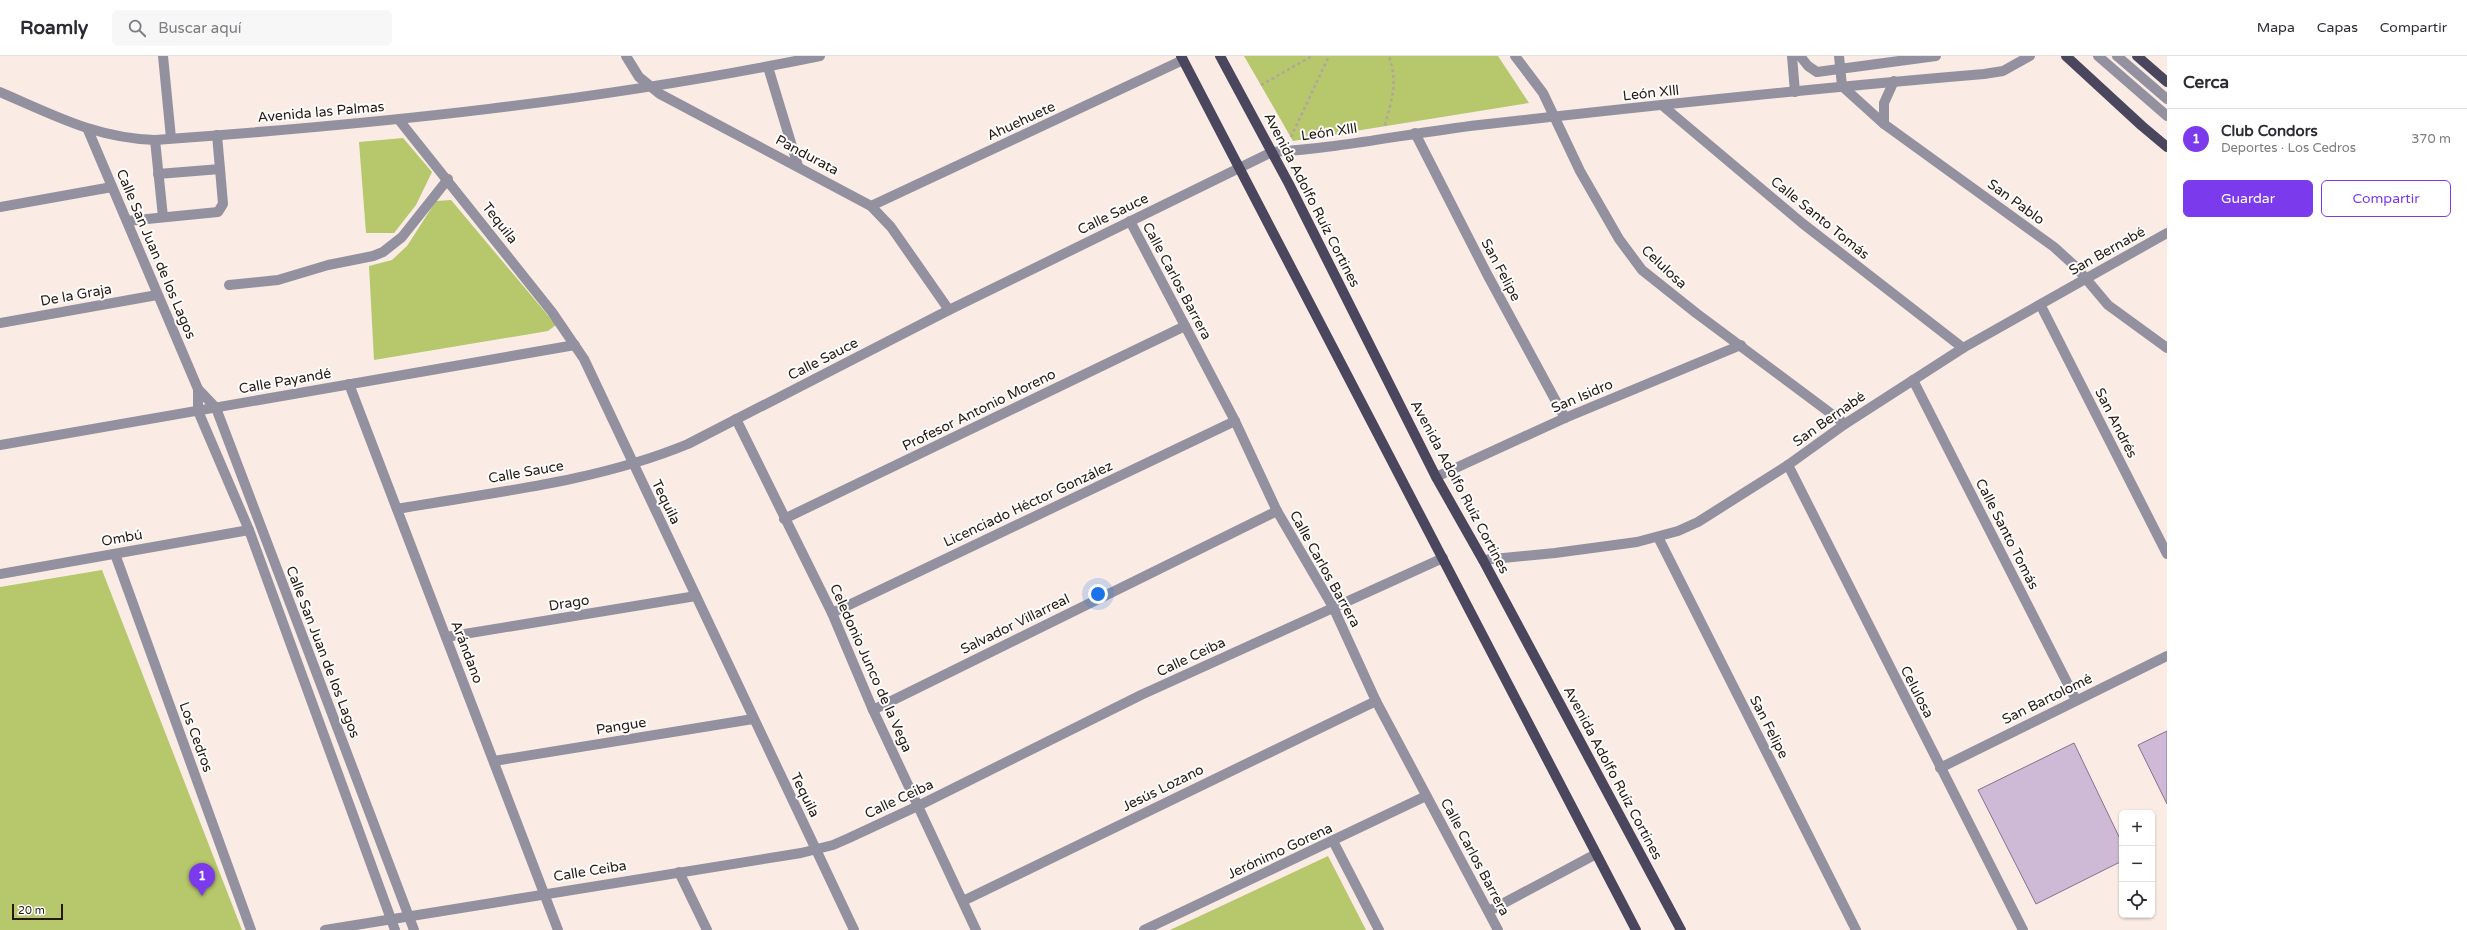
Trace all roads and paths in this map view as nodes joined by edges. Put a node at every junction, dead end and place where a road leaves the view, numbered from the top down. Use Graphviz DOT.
graph roads {
  1 [pos="163,56"];
  2 [pos="626,56"];
  3 [pos="820,56"];
  4 [pos="1220,56"];
  5 [pos="1312,56"];
  6 [pos="1329,56"];
  7 [pos="1389,56"];
  8 [pos="1515,56"];
  9 [pos="1792,56"];
  10 [pos="1800,56"];
  11 [pos="1840,56"];
  12 [pos="1936,56"];
  13 [pos="2030,56"];
  14 [pos="2066,56"];
  15 [pos="2098,56"];
  16 [pos="2117,56"];
  17 [pos="2137,56"];
  18 [pos="1182,58"];
  19 [pos="768,67"];
  20 [pos="1842,70"];
  21 [pos="1894,81"];
  22 [pos="2167,82"];
  23 [pos="1261,85"];
  24 [pos="1842,86"];
  25 [pos="651,88"];
  26 [pos="0,92"];
  27 [pos="1795,92"];
  28 [pos="2167,99"];
  29 [pos="1663,106"];
  30 [pos="2167,116"];
  31 [pos="1554,117"];
  32 [pos="399,120"];
  33 [pos="1884,124"];
  34 [pos="1384,127"];
  35 [pos="88,130"];
  36 [pos="1415,133"];
  37 [pos="217,135"];
  38 [pos="1291,137"];
  39 [pos="171,138"];
  40 [pos="155,140"];
  41 [pos="2167,147"];
  42 [pos="1272,152"];
  43 [pos="798,166"];
  44 [pos="1239,166"];
  45 [pos="220,169"];
  46 [pos="158,174"];
  47 [pos="448,179"];
  48 [pos="112,187"];
  49 [pos="871,206"];
  50 [pos="0,207"];
  51 [pos="163,218"];
  52 [pos="127,221"];
  53 [pos="1130,221"];
  54 [pos="2167,233"];
  55 [pos="2084,279"];
  56 [pos="229,285"];
  57 [pos="158,296"];
  58 [pos="2041,306"];
  59 [pos="949,310"];
  60 [pos="0,323"];
  61 [pos="1185,326"];
  62 [pos="575,345"];
  63 [pos="1741,345"];
  64 [pos="1963,348"];
  65 [pos="2167,348"];
  66 [pos="1913,380"];
  67 [pos="349,384"];
  68 [pos="198,389"];
  69 [pos="216,408"];
  70 [pos="198,411"];
  71 [pos="1565,418"];
  72 [pos="736,419"];
  73 [pos="1235,421"];
  74 [pos="1845,424"];
  75 [pos="0,445"];
  76 [pos="633,464"];
  77 [pos="1788,465"];
  78 [pos="1436,477"];
  79 [pos="397,509"];
  80 [pos="1277,511"];
  81 [pos="784,519"];
  82 [pos="249,530"];
  83 [pos="1658,537"];
  84 [pos="115,554"];
  85 [pos="2167,554"];
  86 [pos="1444,558"];
  87 [pos="1483,560"];
  88 [pos="0,574"];
  89 [pos="696,596"];
  90 [pos="1333,607"];
  91 [pos="832,612"];
  92 [pos="446,637"];
  93 [pos="2167,656"];
  94 [pos="2076,700"];
  95 [pos="1376,701"];
  96 [pos="873,710"];
  97 [pos="753,719"];
  98 [pos="494,761"];
  99 [pos="1940,768"];
  100 [pos="1426,796"];
  101 [pos="920,805"];
  102 [pos="1333,841"];
  103 [pos="816,850"];
  104 [pos="1596,854"];
  105 [pos="679,872"];
  106 [pos="544,893"];
  107 [pos="963,901"];
  108 [pos="1489,911"];
  109 [pos="408,915"];
  110 [pos="391,918"];
  111 [pos="251,930"];
  112 [pos="325,930"];
  113 [pos="395,930"];
  114 [pos="414,930"];
  115 [pos="558,930"];
  116 [pos="707,930"];
  117 [pos="854,930"];
  118 [pos="976,930"];
  119 [pos="1144,930"];
  120 [pos="1379,930"];
  121 [pos="1498,930"];
  122 [pos="1636,930"];
  123 [pos="1681,930"];
  124 [pos="1856,930"];
  125 [pos="2024,930"];
  1 -- 39 [label="street"];
  2 -- 25 [label="street, Pandurata"];
  3 -- 19 [label="street, Avenida las Palmas"];
  4 -- 42 [label="main road, Avenida Adolfo Ruíz Cortines"];
  5 -- 23 [label="path"];
  6 -- 38 [label="path"];
  7 -- 34 [label="path"];
  8 -- 31 [label="street, Celulosa"];
  9 -- 27 [label="street"];
  10 -- 20 [label="street"];
  11 -- 20 [label="street"];
  12 -- 20 [label="street"];
  13 -- 21 [label="street, León Xlll"];
  14 -- 41 [label="main road"];
  15 -- 30 [label="street"];
  16 -- 28 [label="street"];
  17 -- 22 [label="main road"];
  18 -- 44 [label="main road"];
  18 -- 49 [label="street, Ahuehuete"];
  19 -- 25 [label="street, Avenida las Palmas"];
  19 -- 43 [label="street"];
  20 -- 24 [label="street"];
  21 -- 24 [label="street, León Xlll"];
  21 -- 33 [label="street"];
  24 -- 27 [label="street, León Xlll"];
  24 -- 33 [label="street, San Pablo"];
  25 -- 32 [label="street, Avenida las Palmas"];
  25 -- 43 [label="street, Pandurata"];
  26 -- 35 [label="street, Avenida las Palmas"];
  27 -- 29 [label="street, León Xlll"];
  29 -- 31 [label="street, León Xlll"];
  29 -- 64 [label="street, Calle Santo Tomás"];
  31 -- 36 [label="street, León Xlll"];
  31 -- 63 [label="street, Celulosa"];
  32 -- 37 [label="street, Avenida las Palmas"];
  32 -- 47 [label="street, Tequila"];
  33 -- 55 [label="street, San Pablo"];
  35 -- 40 [label="street, Avenida las Palmas"];
  35 -- 48 [label="street, Calle San Juan de los Lagos"];
  36 -- 42 [label="street, León Xlll"];
  36 -- 71 [label="street, San Felipe"];
  37 -- 39 [label="street, Avenida las Palmas"];
  37 -- 45 [label="street"];
  39 -- 40 [label="street, Avenida las Palmas"];
  40 -- 46 [label="street"];
  42 -- 44 [label="street, León Xlll"];
  42 -- 78 [label="main road, Avenida Adolfo Ruíz Cortines"];
  43 -- 49 [label="street, Pandurata"];
  44 -- 53 [label="street, Calle Sauce"];
  44 -- 86 [label="main road"];
  45 -- 46 [label="street"];
  45 -- 51 [label="street"];
  46 -- 51 [label="street"];
  47 -- 56 [label="street"];
  47 -- 62 [label="street, Tequila"];
  48 -- 50 [label="street"];
  48 -- 52 [label="street, Calle San Juan de los Lagos"];
  49 -- 59 [label="street, Pandurata"];
  51 -- 52 [label="street"];
  52 -- 57 [label="street, Calle San Juan de los Lagos"];
  53 -- 59 [label="street, Calle Sauce"];
  53 -- 61 [label="street, Calle Carlos Barrera"];
  54 -- 55 [label="street, San Bernabé"];
  55 -- 58 [label="street, San Bernabé"];
  55 -- 65 [label="street, San Pablo"];
  57 -- 60 [label="street, De la Graja"];
  57 -- 68 [label="street, Calle San Juan de los Lagos"];
  58 -- 64 [label="street, San Bernabé"];
  58 -- 85 [label="street, San Andrés"];
  59 -- 72 [label="street, Calle Sauce"];
  61 -- 73 [label="street, Calle Carlos Barrera"];
  61 -- 81 [label="street, Profesor Antonio Moreno"];
  62 -- 67 [label="street, Calle Payandé"];
  62 -- 76 [label="street, Tequila"];
  63 -- 71 [label="street, San Isidro"];
  63 -- 74 [label="street, Celulosa"];
  64 -- 66 [label="street, San Bernabé"];
  66 -- 74 [label="street, San Bernabé"];
  66 -- 94 [label="street, Calle Santo Tomás"];
  67 -- 69 [label="street, Calle Payandé"];
  67 -- 79 [label="street, Arándano"];
  68 -- 69 [label="street, Calle San Juan de los Lagos"];
  68 -- 70 [label="street, Calle San Juan de los Lagos"];
  69 -- 70 [label="street, Calle Payandé"];
  69 -- 109 [label="street, Calle San Juan de los Lagos"];
  70 -- 75 [label="street, Calle Payandé"];
  70 -- 82 [label="street, Calle San Juan de los Lagos"];
  71 -- 78 [label="street, San Isidro"];
  72 -- 76 [label="street, Calle Sauce"];
  72 -- 81 [label="street, Celedonio Junco de la Vega"];
  73 -- 80 [label="street, Calle Carlos Barrera"];
  73 -- 91 [label="street, Licenciado Héctor González"];
  74 -- 77 [label="street, San Bernabé"];
  76 -- 79 [label="street, Calle Sauce"];
  76 -- 89 [label="street, Tequila"];
  77 -- 83 [label="street, San Bernabé"];
  77 -- 99 [label="street, Celulosa"];
  78 -- 87 [label="main road, Avenida Adolfo Ruíz Cortines"];
  79 -- 92 [label="street, Arándano"];
  80 -- 90 [label="street, Calle Carlos Barrera"];
  80 -- 96 [label="street, Salvador Villarreal"];
  81 -- 91 [label="street, Celedonio Junco de la Vega"];
  82 -- 84 [label="street, Ombú"];
  82 -- 110 [label="street, Calle San Juan de los Lagos"];
  83 -- 87 [label="street, San Bernabé"];
  83 -- 124 [label="street, San Felipe"];
  84 -- 88 [label="street, Ombú"];
  84 -- 111 [label="street, Los Cedros"];
  86 -- 90 [label="street, Calle Ceiba"];
  86 -- 104 [label="main road"];
  87 -- 123 [label="main road, Avenida Adolfo Ruíz Cortines"];
  89 -- 92 [label="street, Drago"];
  89 -- 97 [label="street, Tequila"];
  90 -- 95 [label="street, Calle Carlos Barrera"];
  90 -- 101 [label="street, Calle Ceiba"];
  91 -- 96 [label="street, Celedonio Junco de la Vega"];
  92 -- 98 [label="street, Arándano"];
  93 -- 94 [label="street, San Bartolomé"];
  94 -- 99 [label="street, San Bartolomé"];
  95 -- 100 [label="street, Calle Carlos Barrera"];
  95 -- 107 [label="street, Jesús Lozano"];
  96 -- 101 [label="street, Celedonio Junco de la Vega"];
  97 -- 98 [label="street, Pangue"];
  97 -- 103 [label="street, Tequila"];
  98 -- 106 [label="street, Arándano"];
  99 -- 125 [label="street, Celulosa"];
  100 -- 102 [label="street, Jerónimo Gorena"];
  100 -- 108 [label="street, Calle Carlos Barrera"];
  101 -- 103 [label="street, Calle Ceiba"];
  101 -- 107 [label="street, Celedonio Junco de la Vega"];
  102 -- 119 [label="street, Jerónimo Gorena"];
  102 -- 120 [label="street"];
  103 -- 105 [label="street, Calle Ceiba"];
  103 -- 117 [label="street, Tequila"];
  104 -- 108 [label="street"];
  104 -- 122 [label="main road"];
  105 -- 106 [label="street, Calle Ceiba"];
  105 -- 116 [label="street"];
  106 -- 109 [label="street, Calle Ceiba"];
  106 -- 115 [label="street, Arándano"];
  107 -- 118 [label="street, Celedonio Junco de la Vega"];
  108 -- 121 [label="street, Calle Carlos Barrera"];
  109 -- 110 [label="street, Calle Ceiba"];
  109 -- 114 [label="street, Calle San Juan de los Lagos"];
  110 -- 112 [label="street, Calle Ceiba"];
  110 -- 113 [label="street, Calle San Juan de los Lagos"];
}
